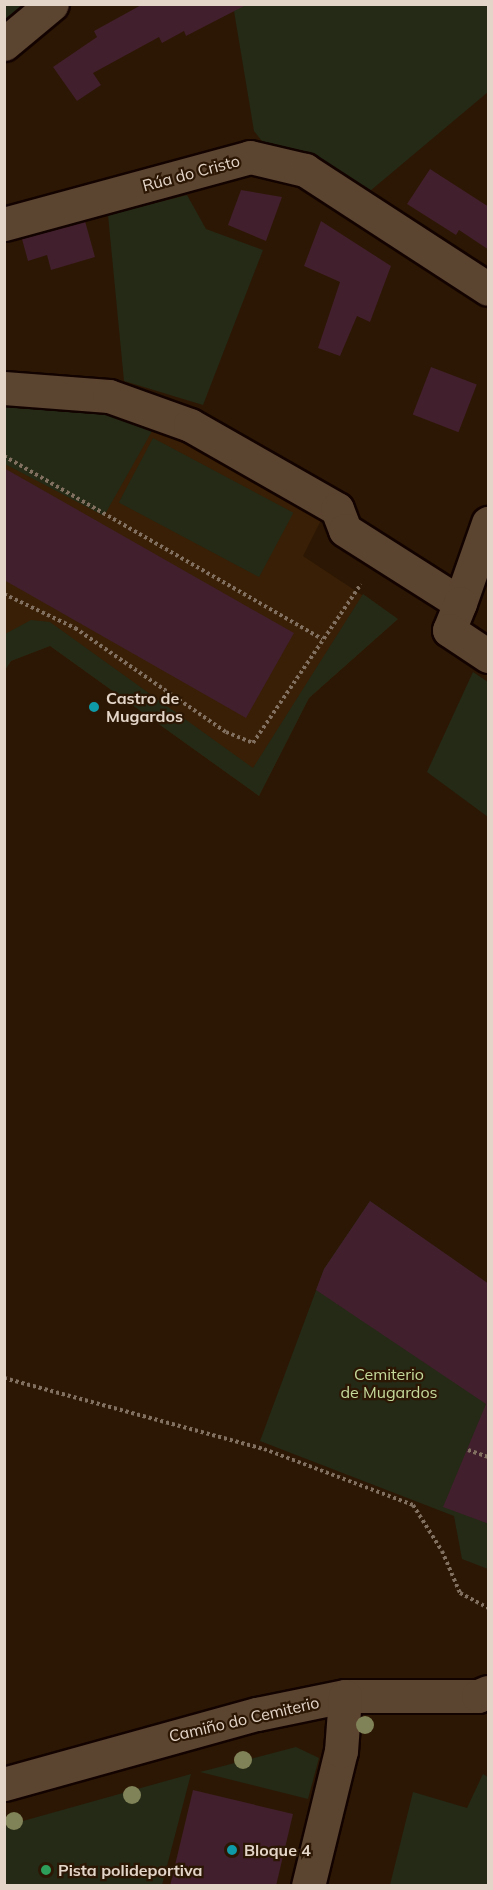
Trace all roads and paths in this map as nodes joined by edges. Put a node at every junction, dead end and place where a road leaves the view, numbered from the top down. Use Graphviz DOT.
graph roads {
  1 [pos="52,4"];
  2 [pos="4,44"];
  3 [pos="4,224"];
  4 [pos="489,289"];
  5 [pos="4,388"];
  6 [pos="4,456"];
  7 [pos="489,523"];
  8 [pos="361,584"];
  9 [pos="4,594"];
  10 [pos="460,603"];
  11 [pos="322,639"];
  12 [pos="489,656"];
  13 [pos="4,1378"];
  14 [pos="468,1450"];
  15 [pos="489,1457"];
  16 [pos="489,1608"];
  17 [pos="345,1696"];
  18 [pos="485,1697"];
  19 [pos="4,1784"];
  20 [pos="308,1886"];
  1 -- 2 [label="street"];
  3 -- 4 [label="street, Rúa do Cristo"];
  5 -- 10 [label="street"];
  6 -- 11 [label="path"];
  7 -- 10 [label="street"];
  8 -- 11 [label="path"];
  9 -- 11 [label="path"];
  10 -- 12 [label="street"];
  13 -- 16 [label="path"];
  14 -- 15 [label="path"];
  17 -- 18 [label="street, Camiño do Cemiterio"];
  17 -- 19 [label="street, Camiño do Cemiterio"];
  17 -- 20 [label="street"];
}
